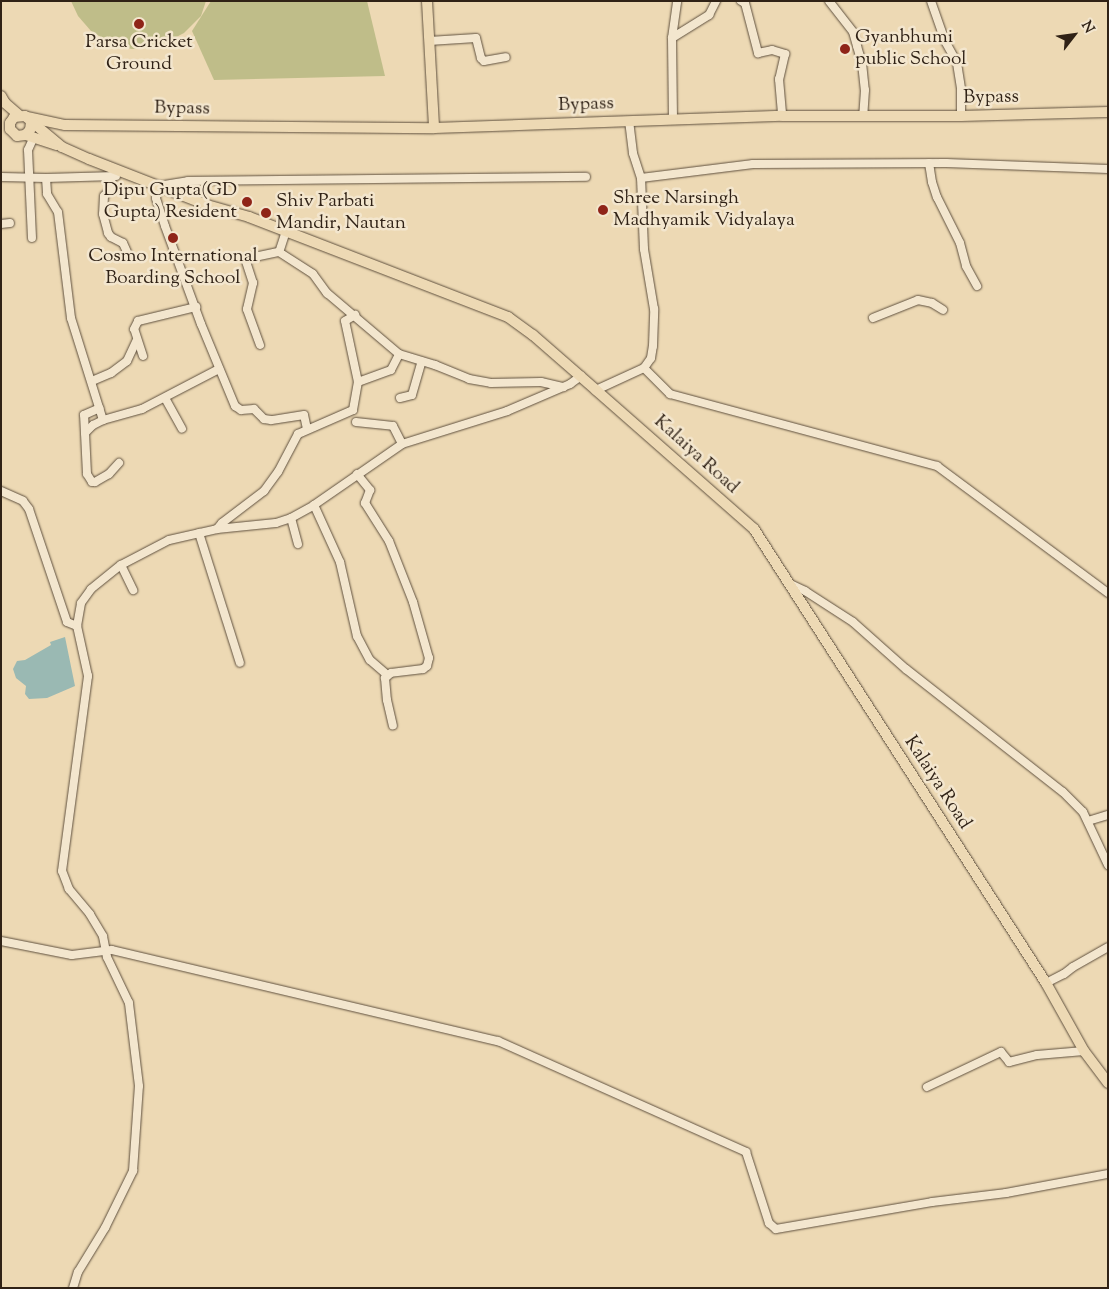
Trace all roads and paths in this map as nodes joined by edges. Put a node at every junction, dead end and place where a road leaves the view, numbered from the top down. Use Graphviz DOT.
graph roads {
  1 [pos="427,1"];
  2 [pos="677,1"];
  3 [pos="716,1"];
  4 [pos="742,1"];
  5 [pos="829,1"];
  6 [pos="931,1"];
  7 [pos="672,38"];
  8 [pos="429,41"];
  9 [pos="506,57"];
  10 [pos="3,100"];
  11 [pos="1108,112"];
  12 [pos="782,116"];
  13 [pos="863,116"];
  14 [pos="961,116"];
  15 [pos="15,120"];
  16 [pos="673,120"];
  17 [pos="629,121"];
  18 [pos="65,125"];
  19 [pos="434,128"];
  20 [pos="42,131"];
  21 [pos="1,132"];
  22 [pos="29,136"];
  23 [pos="62,147"];
  24 [pos="929,163"];
  25 [pos="1108,169"];
  26 [pos="128,174"];
  27 [pos="112,176"];
  28 [pos="1,177"];
  29 [pos="31,177"];
  30 [pos="586,177"];
  31 [pos="46,178"];
  32 [pos="641,178"];
  33 [pos="158,186"];
  34 [pos="10,222"];
  35 [pos="1,224"];
  36 [pos="286,231"];
  37 [pos="32,238"];
  38 [pos="279,252"];
  39 [pos="128,254"];
  40 [pos="977,286"];
  41 [pos="196,307"];
  42 [pos="943,310"];
  43 [pos="355,315"];
  44 [pos="873,318"];
  45 [pos="137,340"];
  46 [pos="260,345"];
  47 [pos="400,354"];
  48 [pos="143,356"];
  49 [pos="422,361"];
  50 [pos="644,368"];
  51 [pos="219,369"];
  52 [pos="581,376"];
  53 [pos="92,381"];
  54 [pos="358,382"];
  55 [pos="563,386"];
  56 [pos="596,390"];
  57 [pos="166,398"];
  58 [pos="400,398"];
  59 [pos="100,408"];
  60 [pos="103,420"];
  61 [pos="356,422"];
  62 [pos="182,429"];
  63 [pos="307,429"];
  64 [pos="85,433"];
  65 [pos="402,444"];
  66 [pos="120,463"];
  67 [pos="357,474"];
  68 [pos="1,491"];
  69 [pos="314,505"];
  70 [pos="291,518"];
  71 [pos="217,529"];
  72 [pos="199,533"];
  73 [pos="298,544"];
  74 [pos="121,565"];
  75 [pos="788,583"];
  76 [pos="133,590"];
  77 [pos="1108,593"];
  78 [pos="77,626"];
  79 [pos="240,663"];
  80 [pos="388,675"];
  81 [pos="393,726"];
  82 [pos="1108,814"];
  83 [pos="1088,821"];
  84 [pos="1108,865"];
  85 [pos="1,941"];
  86 [pos="1108,947"];
  87 [pos="106,951"];
  88 [pos="1046,983"];
  89 [pos="1084,1051"];
  90 [pos="1108,1083"];
  91 [pos="928,1087"];
  92 [pos="1108,1174"];
  93 [pos="73,1288"];
  1 -- 8 [label="main road"];
  2 -- 7 [label="street"];
  3 -- 7 [label="street"];
  4 -- 12 [label="street"];
  5 -- 13 [label="street"];
  6 -- 14 [label="street"];
  7 -- 16 [label="street"];
  8 -- 9 [label="street"];
  8 -- 19 [label="main road"];
  10 -- 15 [label="main road, Kalaiya Road"];
  11 -- 14 [label="main road, Bypass"];
  12 -- 13 [label="main road, Bypass"];
  12 -- 16 [label="main road, Bypass"];
  13 -- 14 [label="main road, Bypass"];
  15 -- 18 [label="main road"];
  15 -- 20 [label="main road, Kalaiya Road"];
  15 -- 21 [label="main road"];
  15 -- 22 [label="main road"];
  16 -- 17 [label="main road, Bypass"];
  17 -- 19 [label="main road, Bypass"];
  17 -- 32 [label="street"];
  18 -- 19 [label="main road, Bypass"];
  18 -- 20 [label="main road"];
  20 -- 22 [label="main road"];
  20 -- 23 [label="main road, Kalaiya Road"];
  22 -- 23 [label="main road"];
  22 -- 29 [label="street"];
  23 -- 26 [label="main road, Kalaiya Road"];
  24 -- 25 [label="street"];
  24 -- 32 [label="street"];
  24 -- 40 [label="street"];
  26 -- 27 [label="street"];
  26 -- 33 [label="main road, Kalaiya Road"];
  27 -- 31 [label="street"];
  27 -- 39 [label="street"];
  28 -- 29 [label="street"];
  29 -- 31 [label="street"];
  29 -- 37 [label="street"];
  30 -- 33 [label="street"];
  31 -- 53 [label="street"];
  32 -- 50 [label="street"];
  33 -- 36 [label="main road, Kalaiya Road"];
  33 -- 41 [label="street"];
  34 -- 35 [label="street"];
  36 -- 38 [label="street"];
  36 -- 52 [label="main road, Kalaiya Road"];
  38 -- 43 [label="street"];
  38 -- 46 [label="street"];
  41 -- 45 [label="street"];
  41 -- 51 [label="street"];
  42 -- 44 [label="street"];
  43 -- 47 [label="street"];
  43 -- 54 [label="street"];
  45 -- 48 [label="street"];
  45 -- 53 [label="street"];
  47 -- 49 [label="street"];
  47 -- 54 [label="street"];
  49 -- 55 [label="street"];
  49 -- 58 [label="street"];
  50 -- 56 [label="street"];
  50 -- 77 [label="street"];
  51 -- 57 [label="street"];
  51 -- 63 [label="street"];
  52 -- 55 [label="street"];
  52 -- 56 [label="main road, Kalaiya Road"];
  53 -- 59 [label="street"];
  54 -- 63 [label="street"];
  55 -- 65 [label="street"];
  56 -- 75 [label="main road, Kalaiya Road"];
  57 -- 60 [label="street"];
  57 -- 62 [label="street"];
  59 -- 60 [label="street"];
  59 -- 64 [label="street"];
  60 -- 64 [label="street"];
  61 -- 65 [label="street"];
  63 -- 71 [label="street"];
  64 -- 66 [label="street"];
  65 -- 67 [label="street"];
  67 -- 69 [label="street"];
  67 -- 80 [label="street"];
  68 -- 78 [label="street"];
  69 -- 70 [label="street"];
  69 -- 80 [label="street"];
  70 -- 71 [label="street"];
  70 -- 73 [label="street"];
  71 -- 72 [label="street"];
  72 -- 74 [label="street"];
  72 -- 79 [label="street"];
  74 -- 76 [label="street"];
  74 -- 78 [label="street"];
  75 -- 83 [label="street"];
  75 -- 88 [label="main road, Kalaiya Road"];
  78 -- 87 [label="street"];
  80 -- 81 [label="street"];
  82 -- 83 [label="street"];
  83 -- 84 [label="street"];
  85 -- 87 [label="street"];
  86 -- 88 [label="street"];
  87 -- 92 [label="street"];
  87 -- 93 [label="street"];
  88 -- 89 [label="main road, Kalaiya Road"];
  89 -- 90 [label="main road, Kalaiya Road"];
  89 -- 91 [label="street"];
}
